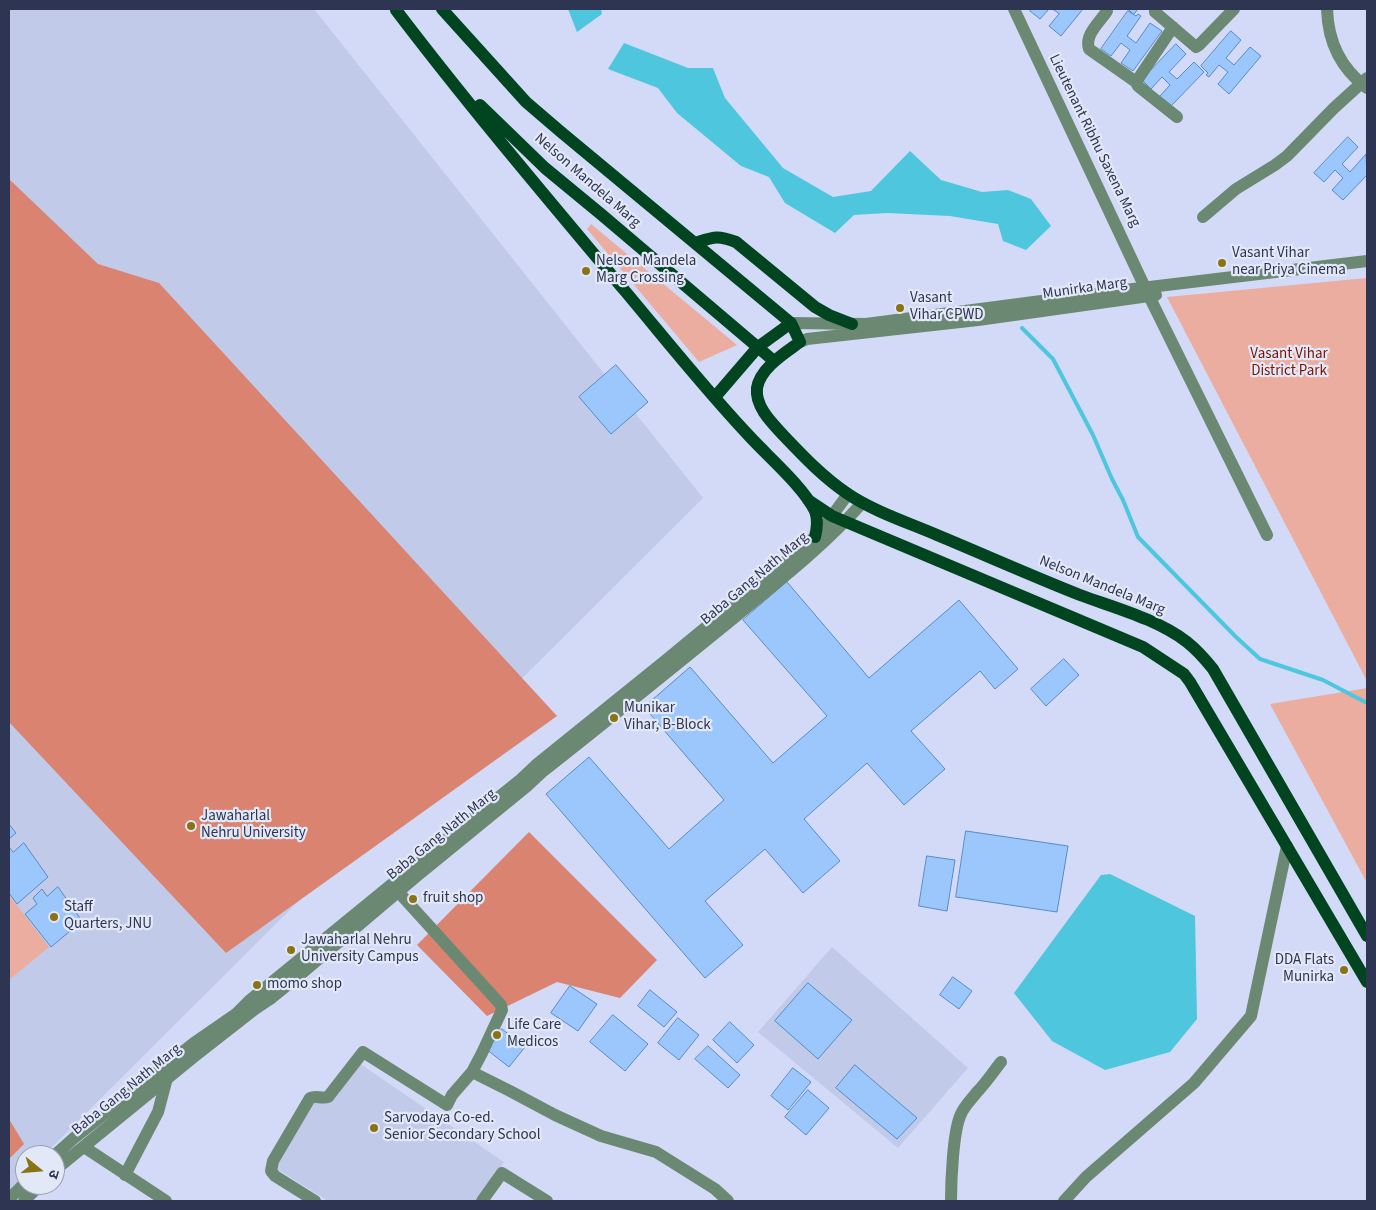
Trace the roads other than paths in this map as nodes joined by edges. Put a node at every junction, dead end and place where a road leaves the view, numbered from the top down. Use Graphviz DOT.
graph roads {
  1 [pos="395,9"];
  2 [pos="442,9"];
  3 [pos="1014,9"];
  4 [pos="1155,9"];
  5 [pos="1234,9"];
  6 [pos="1327,9"];
  7 [pos="1107,11"];
  8 [pos="1172,27"];
  9 [pos="1136,82"];
  10 [pos="1365,84"];
  11 [pos="1177,117"];
  12 [pos="1203,217"];
  13 [pos="695,243"];
  14 [pos="1367,261"];
  15 [pos="1367,269"];
  16 [pos="1147,292"];
  17 [pos="791,322"];
  18 [pos="847,324"];
  19 [pos="803,341"];
  20 [pos="758,347"];
  21 [pos="774,360"];
  22 [pos="715,397"];
  23 [pos="848,494"];
  24 [pos="808,500"];
  25 [pos="862,503"];
  26 [pos="832,516"];
  27 [pos="846,521"];
  28 [pos="1267,535"];
  29 [pos="815,537"];
  30 [pos="523,784"];
  31 [pos="1287,846"];
  32 [pos="395,888"];
  33 [pos="1367,936"];
  34 [pos="1367,982"];
  35 [pos="252,1005"];
  36 [pos="1001,1062"];
  37 [pos="472,1072"];
  38 [pos="167,1078"];
  39 [pos="65,1146"];
  40 [pos="84,1147"];
  41 [pos="65,1162"];
  42 [pos="125,1175"];
  43 [pos="166,1201"];
  44 [pos="315,1201"];
  45 [pos="482,1201"];
  46 [pos="546,1201"];
  47 [pos="728,1201"];
  48 [pos="952,1201"];
  49 [pos="1064,1201"];
  1 -- 20 [label="main road, Nelson Mandela Marg"];
  1 -- 22 [label="main road"];
  2 -- 13 [label="main road, Nelson Mandela Marg"];
  3 -- 16 [label="street, Lieutenant Ribhu Saxena Marg"];
  4 -- 8 [label="street"];
  5 -- 8 [label="street"];
  6 -- 10 [label="street"];
  7 -- 9 [label="street"];
  8 -- 9 [label="street"];
  9 -- 11 [label="street"];
  10 -- 12 [label="street"];
  13 -- 17 [label="main road, Nelson Mandela Marg"];
  13 -- 18 [label="main road"];
  14 -- 16 [label="street, Munirka Marg"];
  15 -- 16 [label="street, Munirka Marg"];
  16 -- 18 [label="street, Munirka Marg"];
  16 -- 19 [label="street, Munirka Marg"];
  16 -- 28 [label="street, Lieutenant Ribhu Saxena Marg"];
  17 -- 18 [label="street, Munirka Marg"];
  17 -- 19 [label="main road"];
  17 -- 20 [label="main road"];
  19 -- 21 [label="main road, Nelson Mandela Marg"];
  20 -- 21 [label="main road, Nelson Mandela Marg"];
  20 -- 22 [label="main road"];
  21 -- 23 [label="main road, Nelson Mandela Marg"];
  22 -- 24 [label="main road"];
  23 -- 25 [label="main road, Nelson Mandela Marg"];
  23 -- 26 [label="street, Baba Gang Nath Marg"];
  24 -- 26 [label="main road"];
  24 -- 29 [label="main road"];
  25 -- 27 [label="street, Baba Gang Nath Marg"];
  25 -- 33 [label="main road, Nelson Mandela Marg"];
  26 -- 27 [label="main road"];
  26 -- 29 [label="street, Baba Gang Nath Marg"];
  27 -- 30 [label="street, Baba Gang Nath Marg"];
  27 -- 31 [label="main road"];
  29 -- 30 [label="street, Baba Gang Nath Marg"];
  30 -- 32 [label="street, Baba Gang Nath Marg"];
  31 -- 34 [label="main road"];
  31 -- 49 [label="street"];
  32 -- 35 [label="street, Baba Gang Nath Marg"];
  32 -- 37 [label="street"];
  35 -- 38 [label="street, Baba Gang Nath Marg"];
  35 -- 39 [label="street, Baba Gang Nath Marg"];
  36 -- 48 [label="street"];
  37 -- 44 [label="street"];
  37 -- 47 [label="street"];
  38 -- 40 [label="street, Baba Gang Nath Marg"];
  38 -- 42 [label="street"];
  40 -- 41 [label="street, Baba Gang Nath Marg"];
  40 -- 42 [label="street"];
  42 -- 43 [label="street"];
  45 -- 46 [label="street"];
}
